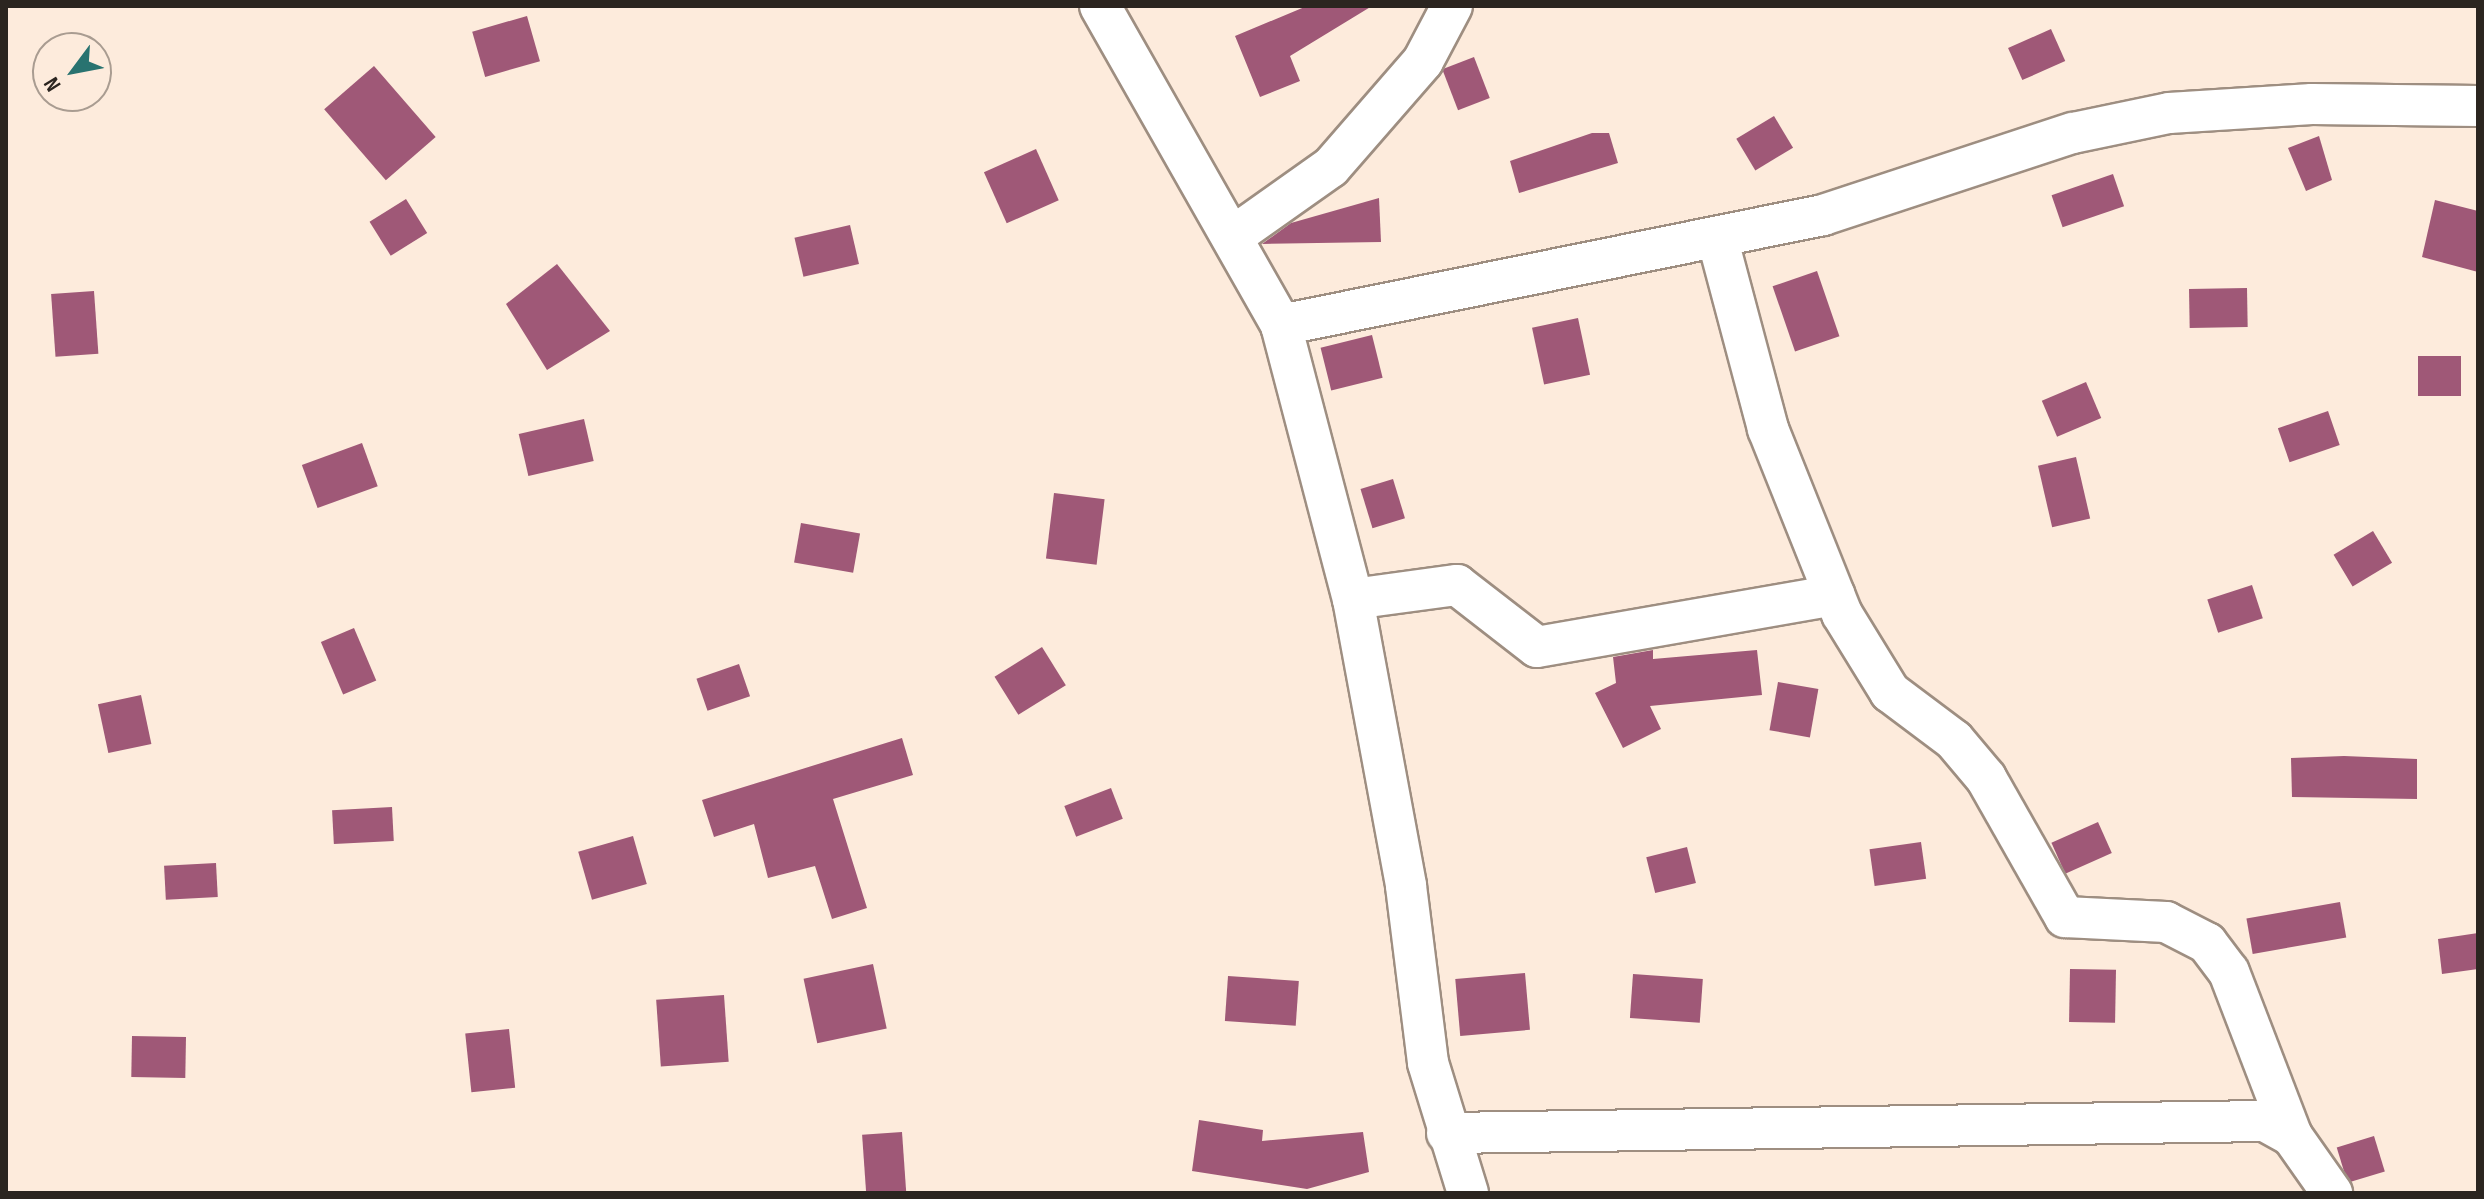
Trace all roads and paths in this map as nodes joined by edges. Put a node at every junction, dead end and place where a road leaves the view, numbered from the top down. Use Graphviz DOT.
graph roads {
  1 [pos="1100,6"];
  2 [pos="1452,6"];
  3 [pos="2478,106"];
  4 [pos="1232,237"];
  5 [pos="1717,237"];
  6 [pos="1281,325"];
  7 [pos="1834,595"];
  8 [pos="1353,599"];
  9 [pos="1447,1133"];
  10 [pos="2292,1136"];
  11 [pos="1468,1193"];
  12 [pos="2332,1193"];
  1 -- 4 [label="street"];
  2 -- 4 [label="street"];
  3 -- 5 [label="street"];
  4 -- 6 [label="street"];
  5 -- 6 [label="street"];
  5 -- 7 [label="street"];
  6 -- 8 [label="street"];
  7 -- 8 [label="street"];
  7 -- 10 [label="street"];
  8 -- 9 [label="street"];
  9 -- 10 [label="street"];
  9 -- 11 [label="street"];
  10 -- 12 [label="street"];
}
